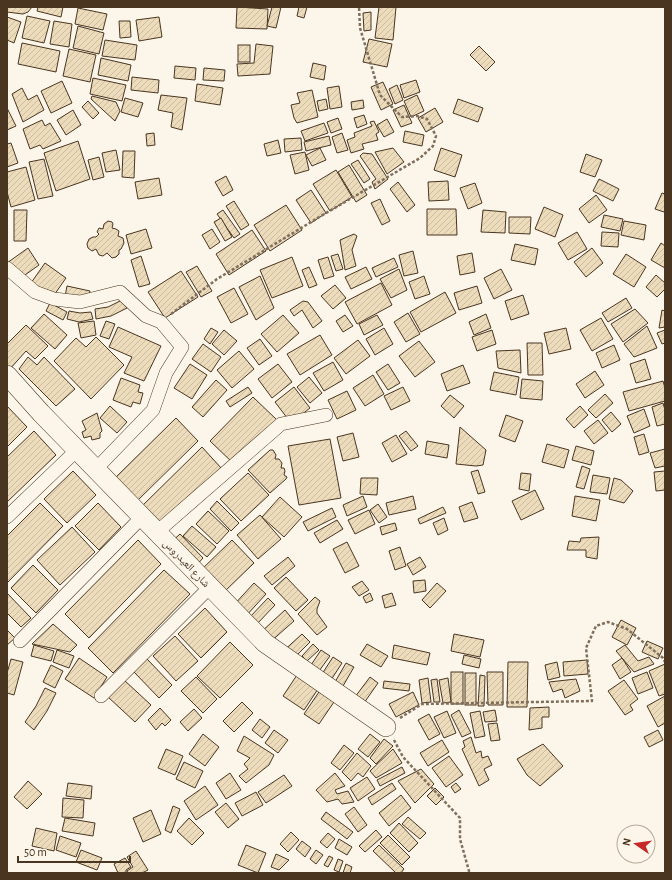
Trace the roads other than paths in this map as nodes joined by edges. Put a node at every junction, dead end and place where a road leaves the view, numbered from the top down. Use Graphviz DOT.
graph roads {
  1 [pos="7,268"];
  2 [pos="8,377"];
  3 [pos="326,414"];
  4 [pos="77,450"];
  5 [pos="96,470"];
  6 [pos="7,517"];
  7 [pos="142,517"];
  8 [pos="157,532"];
  9 [pos="210,587"];
  10 [pos="20,641"];
  11 [pos="101,696"];
  12 [pos="386,727"];
  1 -- 5 [label="street"];
  2 -- 4 [label="street, شارع العيدروس"];
  3 -- 8 [label="street"];
  4 -- 5 [label="street, شارع العيدروس"];
  4 -- 6 [label="street"];
  5 -- 7 [label="street, شارع العيدروس"];
  7 -- 8 [label="street, شارع العيدروس"];
  7 -- 10 [label="street"];
  8 -- 9 [label="street, شارع العيدروس"];
  9 -- 11 [label="street"];
  9 -- 12 [label="street, شارع العيدروس"];
}
